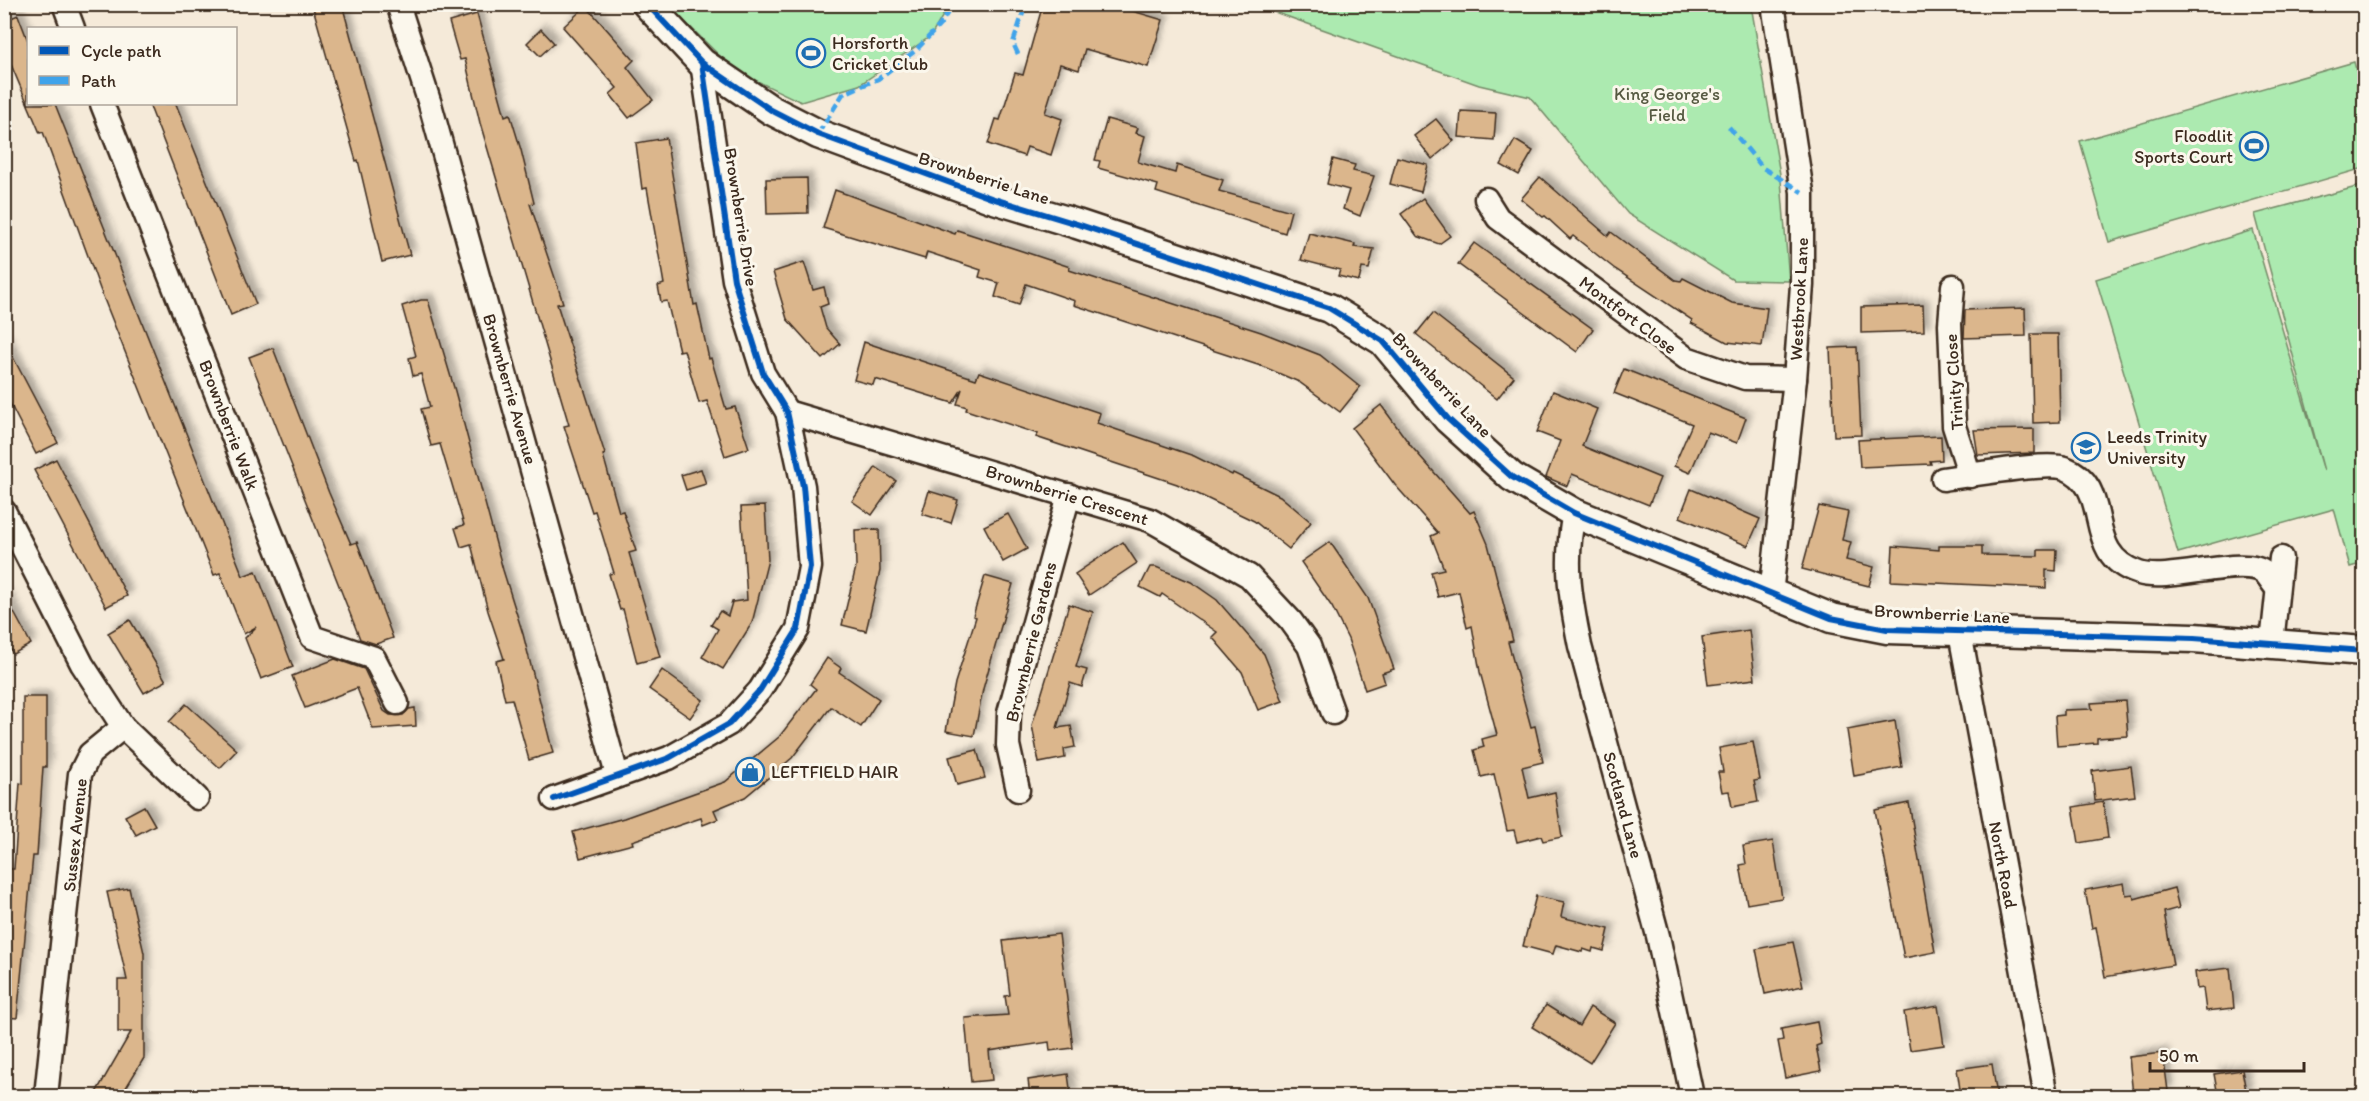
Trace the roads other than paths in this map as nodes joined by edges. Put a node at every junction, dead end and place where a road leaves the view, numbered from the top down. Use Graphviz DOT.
graph roads {
  1 [pos="64,4"];
  2 [pos="398,4"];
  3 [pos="647,4"];
  4 [pos="1773,4"];
  5 [pos="73,27"];
  6 [pos="702,63"];
  7 [pos="102,105"];
  8 [pos="1486,199"];
  9 [pos="1953,286"];
  10 [pos="1795,379"];
  11 [pos="787,412"];
  12 [pos="1970,476"];
  13 [pos="1943,479"];
  14 [pos="1069,495"];
  15 [pos="4,512"];
  16 [pos="1574,513"];
  17 [pos="2281,558"];
  18 [pos="2276,587"];
  19 [pos="1770,594"];
  20 [pos="1960,633"];
  21 [pos="2272,643"];
  22 [pos="2364,651"];
  23 [pos="397,704"];
  24 [pos="1332,712"];
  25 [pos="123,727"];
  26 [pos="617,775"];
  27 [pos="1018,790"];
  28 [pos="197,798"];
  29 [pos="554,799"];
  30 [pos="46,1096"];
  31 [pos="1692,1096"];
  32 [pos="2046,1096"];
  1 -- 5 [label="street"];
  2 -- 26 [label="street, Brownberrie Avenue"];
  3 -- 6 [label="street, Brownberrie Lane"];
  4 -- 10 [label="street, Westbrook Lane"];
  6 -- 11 [label="street, Brownberrie Drive"];
  6 -- 16 [label="street, Brownberrie Lane"];
  7 -- 23 [label="street, Brownberrie Walk"];
  8 -- 10 [label="street, Montfort Close"];
  9 -- 12 [label="street, Trinity Close"];
  10 -- 19 [label="street, Westbrook Lane"];
  11 -- 14 [label="street, Brownberrie Crescent"];
  11 -- 26 [label="street, Brownberrie Drive"];
  12 -- 13 [label="street"];
  12 -- 18 [label="street"];
  14 -- 24 [label="street, Brownberrie Crescent"];
  14 -- 27 [label="street, Brownberrie Gardens"];
  15 -- 25 [label="street"];
  16 -- 19 [label="street, Brownberrie Lane"];
  16 -- 31 [label="street, Scotland Lane"];
  17 -- 18 [label="street"];
  18 -- 21 [label="street"];
  19 -- 20 [label="street, Brownberrie Lane"];
  20 -- 21 [label="street, Brownberrie Lane"];
  20 -- 32 [label="street, North Road"];
  21 -- 22 [label="street, Brownberrie Lane"];
  25 -- 28 [label="street"];
  25 -- 30 [label="street, Sussex Avenue"];
  26 -- 29 [label="street, Brownberrie Drive"];
}
